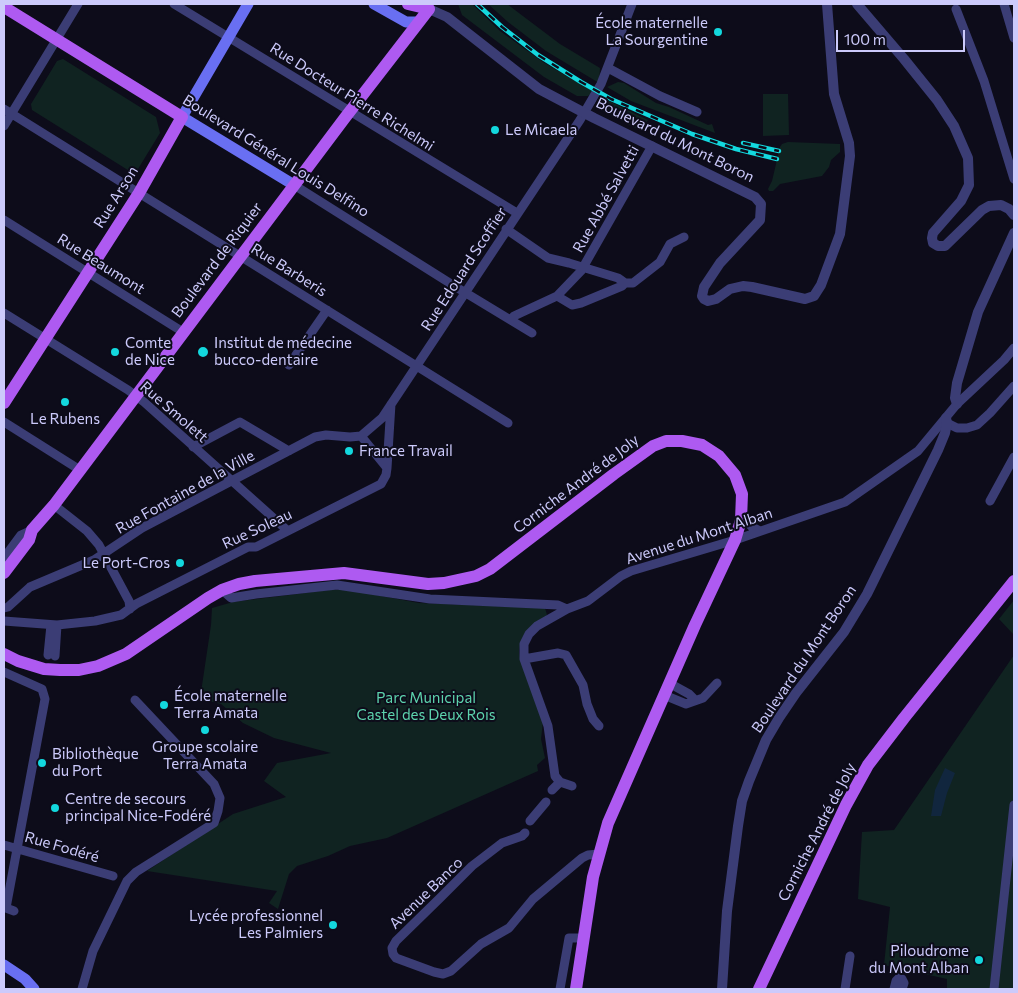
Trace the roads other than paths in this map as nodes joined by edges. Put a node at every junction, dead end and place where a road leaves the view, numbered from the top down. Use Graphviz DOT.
graph roads {
  1 [pos="78,4"];
  2 [pos="174,4"];
  3 [pos="248,4"];
  4 [pos="374,4"];
  5 [pos="408,4"];
  6 [pos="632,4"];
  7 [pos="827,4"];
  8 [pos="857,4"];
  9 [pos="1004,4"];
  10 [pos="431,6"];
  11 [pos="4,7"];
  12 [pos="956,9"];
  13 [pos="417,22"];
  14 [pos="229,37"];
  15 [pos="1014,38"];
  16 [pos="56,40"];
  17 [pos="608,68"];
  18 [pos="7,112"];
  19 [pos="350,112"];
  20 [pos="584,112"];
  21 [pos="697,112"];
  22 [pos="182,117"];
  23 [pos="4,126"];
  24 [pos="652,146"];
  25 [pos="1014,179"];
  26 [pos="294,185"];
  27 [pos="139,193"];
  28 [pos="1013,209"];
  29 [pos="517,213"];
  30 [pos="4,220"];
  31 [pos="506,229"];
  32 [pos="1014,233"];
  33 [pos="684,237"];
  34 [pos="240,256"];
  35 [pos="584,268"];
  36 [pos="88,272"];
  37 [pos="625,283"];
  38 [pos="465,292"];
  39 [pos="557,296"];
  40 [pos="327,310"];
  41 [pos="4,314"];
  42 [pos="511,320"];
  43 [pos="183,332"];
  44 [pos="532,333"];
  45 [pos="46,339"];
  46 [pos="1014,348"];
  47 [pos="289,365"];
  48 [pos="417,366"];
  49 [pos="1014,386"];
  50 [pos="136,396"];
  51 [pos="4,403"];
  52 [pos="391,404"];
  53 [pos="957,404"];
  54 [pos="946,421"];
  55 [pos="4,422"];
  56 [pos="508,423"];
  57 [pos="361,436"];
  58 [pos="193,447"];
  59 [pos="289,451"];
  60 [pos="1014,457"];
  61 [pos="387,468"];
  62 [pos="80,470"];
  63 [pos="231,481"];
  64 [pos="990,501"];
  65 [pos="54,505"];
  66 [pos="742,516"];
  67 [pos="288,531"];
  68 [pos="760,531"];
  69 [pos="28,534"];
  70 [pos="735,540"];
  71 [pos="104,554"];
  72 [pos="4,558"];
  73 [pos="4,564"];
  74 [pos="4,573"];
  75 [pos="1014,581"];
  76 [pos="222,590"];
  77 [pos="4,608"];
  78 [pos="130,609"];
  79 [pos="567,609"];
  80 [pos="4,620"];
  81 [pos="54,625"];
  82 [pos="4,654"];
  83 [pos="51,655"];
  84 [pos="524,659"];
  85 [pos="4,672"];
  86 [pos="717,682"];
  87 [pos="666,689"];
  88 [pos="135,700"];
  89 [pos="599,726"];
  90 [pos="560,782"];
  91 [pos="572,786"];
  92 [pos="552,790"];
  93 [pos="546,802"];
  94 [pos="1014,805"];
  95 [pos="530,821"];
  96 [pos="524,833"];
  97 [pos="4,845"];
  98 [pos="17,848"];
  99 [pos="599,854"];
  100 [pos="113,876"];
  101 [pos="14,911"];
  102 [pos="583,938"];
  103 [pos="850,956"];
  104 [pos="4,965"];
  105 [pos="34,989"];
  106 [pos="82,989"];
  107 [pos="560,989"];
  108 [pos="576,989"];
  109 [pos="722,989"];
  110 [pos="759,989"];
  111 [pos="846,989"];
  112 [pos="894,989"];
  113 [pos="902,989"];
  114 [pos="994,989"];
  1 -- 16 [label="street"];
  2 -- 14 [label="street, Rue Docteur Pierre Richelmi"];
  3 -- 14 [label="main road, Rue Arson"];
  4 -- 13 [label="main road"];
  5 -- 10 [label="main road"];
  6 -- 17 [label="street, Rue Edouard Scoffier"];
  7 -- 24 [label="street, Boulevard du Mont Boron"];
  8 -- 28 [label="street"];
  9 -- 15 [label="street"];
  10 -- 13 [label="main road, Boulevard de Riquier"];
  10 -- 20 [label="street, Boulevard du Mont Boron"];
  11 -- 16 [label="main road, Boulevard Général Louis Delfino"];
  12 -- 25 [label="street"];
  13 -- 19 [label="main road, Boulevard de Riquier"];
  14 -- 19 [label="street, Rue Docteur Pierre Richelmi"];
  14 -- 22 [label="main road, Rue Arson"];
  16 -- 18 [label="street"];
  16 -- 22 [label="main road, Boulevard Général Louis Delfino"];
  17 -- 20 [label="street, Rue Edouard Scoffier"];
  17 -- 21 [label="street"];
  18 -- 23 [label="street"];
  18 -- 27 [label="street, Rue Barberis"];
  19 -- 26 [label="main road, Boulevard de Riquier"];
  19 -- 29 [label="street, Rue Docteur Pierre Richelmi"];
  20 -- 24 [label="street, Boulevard du Mont Boron"];
  20 -- 29 [label="street, Rue Edouard Scoffier"];
  22 -- 26 [label="main road, Boulevard Général Louis Delfino"];
  22 -- 27 [label="main road, Rue Arson"];
  24 -- 35 [label="street, Rue Abbé Salvetti"];
  26 -- 34 [label="main road, Boulevard de Riquier"];
  26 -- 38 [label="street, Boulevard Général Louis Delfino"];
  27 -- 34 [label="street, Rue Barberis"];
  27 -- 36 [label="main road, Rue Arson"];
  29 -- 31 [label="street, Rue Edouard Scoffier"];
  30 -- 36 [label="street, Rue Beaumont"];
  31 -- 35 [label="street, Rue Abbé Salvetti"];
  31 -- 38 [label="street, Rue Edouard Scoffier"];
  32 -- 53 [label="street"];
  33 -- 37 [label="street"];
  34 -- 40 [label="street, Rue Barberis"];
  34 -- 43 [label="main road, Boulevard de Riquier"];
  35 -- 37 [label="street"];
  35 -- 39 [label="street"];
  36 -- 43 [label="street, Rue Beaumont"];
  36 -- 45 [label="main road, Rue Arson"];
  37 -- 39 [label="street"];
  38 -- 42 [label="street, Boulevard Général Louis Delfino"];
  38 -- 48 [label="street, Rue Edouard Scoffier"];
  39 -- 42 [label="street"];
  40 -- 47 [label="street"];
  40 -- 48 [label="street, Rue Barberis"];
  41 -- 45 [label="street, Rue Smolett"];
  42 -- 44 [label="street, Boulevard Général Louis Delfino"];
  43 -- 50 [label="main road, Boulevard de Riquier"];
  45 -- 50 [label="street, Rue Smolett"];
  45 -- 51 [label="main road, Rue Arson"];
  46 -- 53 [label="street, Avenue du Mont Alban"];
  48 -- 52 [label="street, Rue Edouard Scoffier"];
  48 -- 56 [label="street, Rue Barberis"];
  49 -- 54 [label="street"];
  50 -- 58 [label="street, Rue Smolett"];
  50 -- 62 [label="main road, Boulevard de Riquier"];
  52 -- 57 [label="street, Rue Edouard Scoffier"];
  52 -- 61 [label="street, Rue Soleau"];
  53 -- 54 [label="street, Avenue du Mont Alban"];
  54 -- 68 [label="street, Avenue du Mont Alban"];
  54 -- 109 [label="street, Boulevard du Mont Boron"];
  55 -- 62 [label="street"];
  57 -- 59 [label="street, Rue Fontaine de la Ville"];
  57 -- 61 [label="street"];
  58 -- 59 [label="street"];
  58 -- 63 [label="street, Rue Smolett"];
  59 -- 63 [label="street, Rue Fontaine de la Ville"];
  60 -- 64 [label="street"];
  61 -- 67 [label="street, Rue Soleau"];
  62 -- 65 [label="main road, Boulevard de Riquier"];
  63 -- 67 [label="street, Rue Smolett"];
  63 -- 71 [label="street, Rue Fontaine de la Ville"];
  65 -- 69 [label="main road, Boulevard de Riquier"];
  65 -- 71 [label="street"];
  66 -- 68 [label="street"];
  66 -- 70 [label="main road, Corniche André de Joly"];
  66 -- 76 [label="main road, Corniche André de Joly"];
  67 -- 78 [label="street, Rue Soleau"];
  68 -- 70 [label="street, Avenue du Mont Alban"];
  69 -- 72 [label="street, Boulevard de Riquier"];
  69 -- 73 [label="main road"];
  69 -- 74 [label="main road, Boulevard de Riquier"];
  70 -- 79 [label="street, Avenue du Mont Alban"];
  70 -- 87 [label="main road, Corniche André de Joly"];
  71 -- 77 [label="street, Rue Fontaine de la Ville"];
  71 -- 78 [label="street"];
  75 -- 110 [label="main road, Corniche André de Joly"];
  76 -- 79 [label="street"];
  76 -- 82 [label="main road, Corniche André de Joly"];
  78 -- 81 [label="street"];
  79 -- 84 [label="street, Avenue du Mont Alban"];
  80 -- 81 [label="street"];
  81 -- 83 [label="street"];
  84 -- 89 [label="street"];
  84 -- 90 [label="street"];
  85 -- 98 [label="street"];
  86 -- 87 [label="street"];
  87 -- 99 [label="main road, Corniche André de Joly"];
  88 -- 106 [label="street"];
  90 -- 91 [label="street"];
  90 -- 92 [label="street"];
  93 -- 95 [label="street"];
  94 -- 114 [label="street"];
  96 -- 99 [label="street, Avenue Banco"];
  97 -- 98 [label="street, Rue Fodéré"];
  98 -- 100 [label="street, Rue Fodéré"];
  98 -- 101 [label="street"];
  99 -- 102 [label="main road, Corniche André de Joly"];
  102 -- 107 [label="street"];
  102 -- 108 [label="main road, Corniche André de Joly"];
  103 -- 111 [label="street"];
  104 -- 105 [label="main road"];
  112 -- 113 [label="street"];
}
